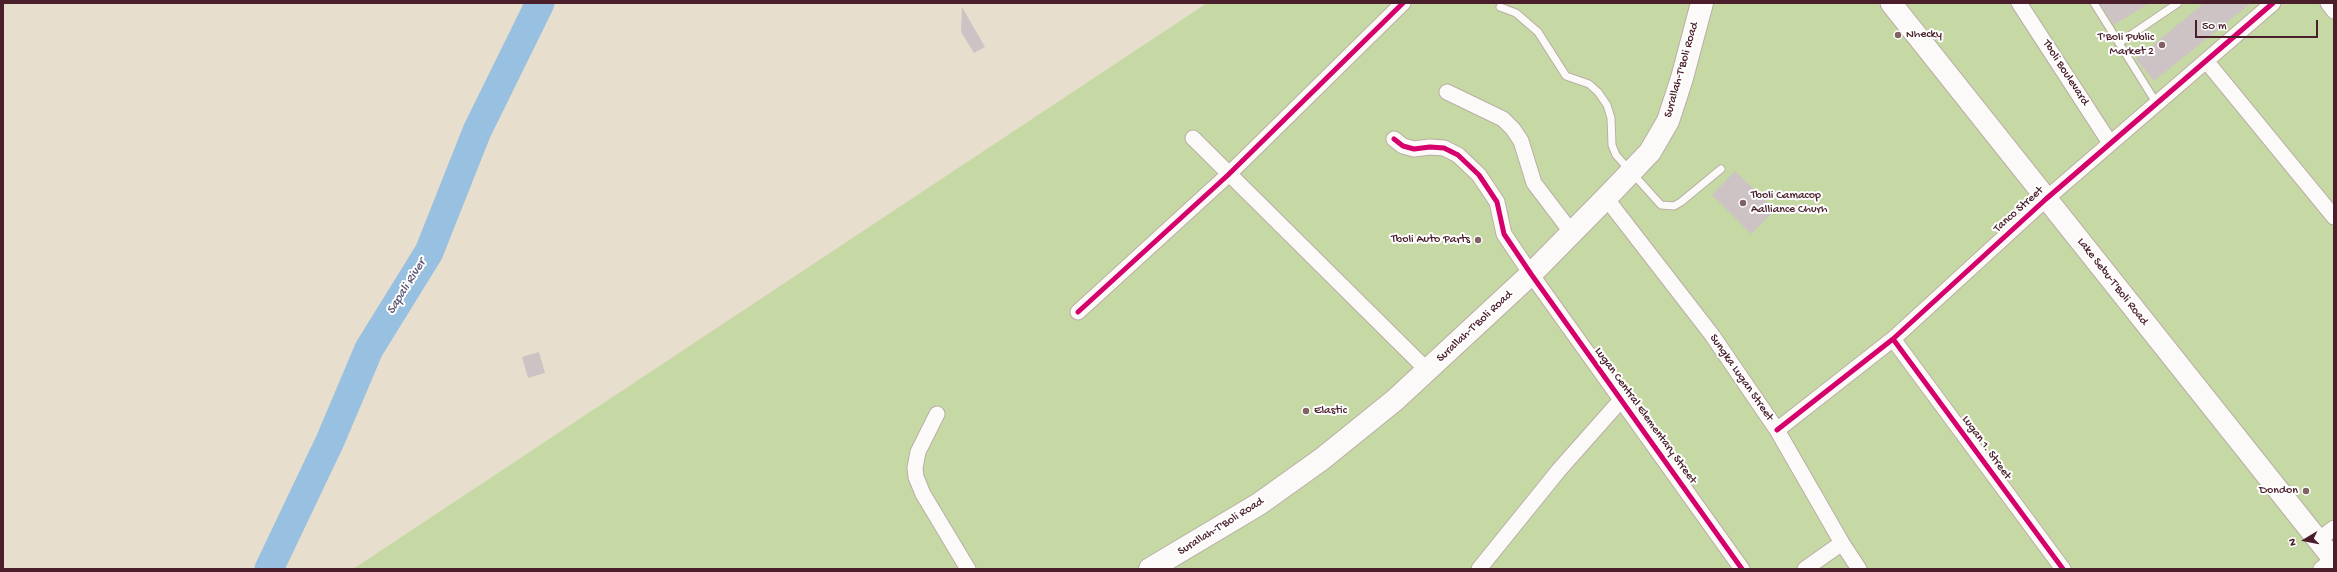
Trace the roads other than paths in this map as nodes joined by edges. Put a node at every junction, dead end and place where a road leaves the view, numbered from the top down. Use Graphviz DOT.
graph roads {
  1 [pos="1403,3"];
  2 [pos="1702,3"];
  3 [pos="1891,3"];
  4 [pos="2019,3"];
  5 [pos="2094,3"];
  6 [pos="2178,3"];
  7 [pos="2273,3"];
  8 [pos="2328,3"];
  9 [pos="1500,7"];
  10 [pos="2334,11"];
  11 [pos="2119,42"];
  12 [pos="2207,62"];
  13 [pos="1447,92"];
  14 [pos="2157,104"];
  15 [pos="1193,138"];
  16 [pos="1394,138"];
  17 [pos="2110,143"];
  18 [pos="1721,169"];
  19 [pos="1631,172"];
  20 [pos="1228,175"];
  21 [pos="1606,198"];
  22 [pos="2046,199"];
  23 [pos="2334,217"];
  24 [pos="1572,233"];
  25 [pos="1531,274"];
  26 [pos="1078,312"];
  27 [pos="1893,339"];
  28 [pos="1427,370"];
  29 [pos="1621,400"];
  30 [pos="937,414"];
  31 [pos="1777,430"];
  32 [pos="2326,534"];
  33 [pos="1842,543"];
  34 [pos="2329,563"];
  35 [pos="968,569"];
  36 [pos="1150,569"];
  37 [pos="1479,569"];
  38 [pos="1742,569"];
  39 [pos="1805,569"];
  40 [pos="1859,569"];
  41 [pos="2063,569"];
  1 -- 20 [label="street"];
  2 -- 19 [label="main road, Surallah-T'Boli Road"];
  3 -- 22 [label="main road, Lake Sebu-T'Boli Road"];
  4 -- 17 [label="street, Tboli Boulevard"];
  5 -- 11 [label="lane"];
  6 -- 11 [label="lane"];
  7 -- 12 [label="street, Tanco Street"];
  8 -- 10 [label="street"];
  9 -- 19 [label="lane"];
  11 -- 14 [label="lane"];
  12 -- 14 [label="street, Tanco Street"];
  12 -- 23 [label="street"];
  13 -- 24 [label="street"];
  14 -- 17 [label="street, Tanco Street"];
  15 -- 20 [label="street"];
  16 -- 25 [label="street, Lugan Central Elementary Street"];
  17 -- 22 [label="street, Tanco Street"];
  18 -- 19 [label="lane"];
  19 -- 21 [label="main road, Surallah-T'Boli Road"];
  20 -- 26 [label="street"];
  20 -- 28 [label="street"];
  21 -- 24 [label="main road, Surallah-T'Boli Road"];
  21 -- 31 [label="street, Sungka Lugan Street"];
  22 -- 27 [label="street, Tanco Street"];
  22 -- 32 [label="main road, Lake Sebu-T'Boli Road"];
  24 -- 25 [label="main road, Surallah-T'Boli Road"];
  25 -- 28 [label="main road, Surallah-T'Boli Road"];
  25 -- 29 [label="street, Lugan Central Elementary Street"];
  27 -- 31 [label="street, Tanco Street"];
  27 -- 41 [label="street, Lugan 1. Street"];
  28 -- 36 [label="main road, Surallah-T'Boli Road"];
  29 -- 37 [label="street"];
  29 -- 38 [label="street, Lugan Central Elementary Street"];
  30 -- 35 [label="street"];
  31 -- 33 [label="street, Sungka Lugan Street"];
  32 -- 34 [label="main road, Lake Sebu-T'Boli Road"];
  33 -- 39 [label="street"];
  33 -- 40 [label="street, Sungka Lugan Street"];
}
